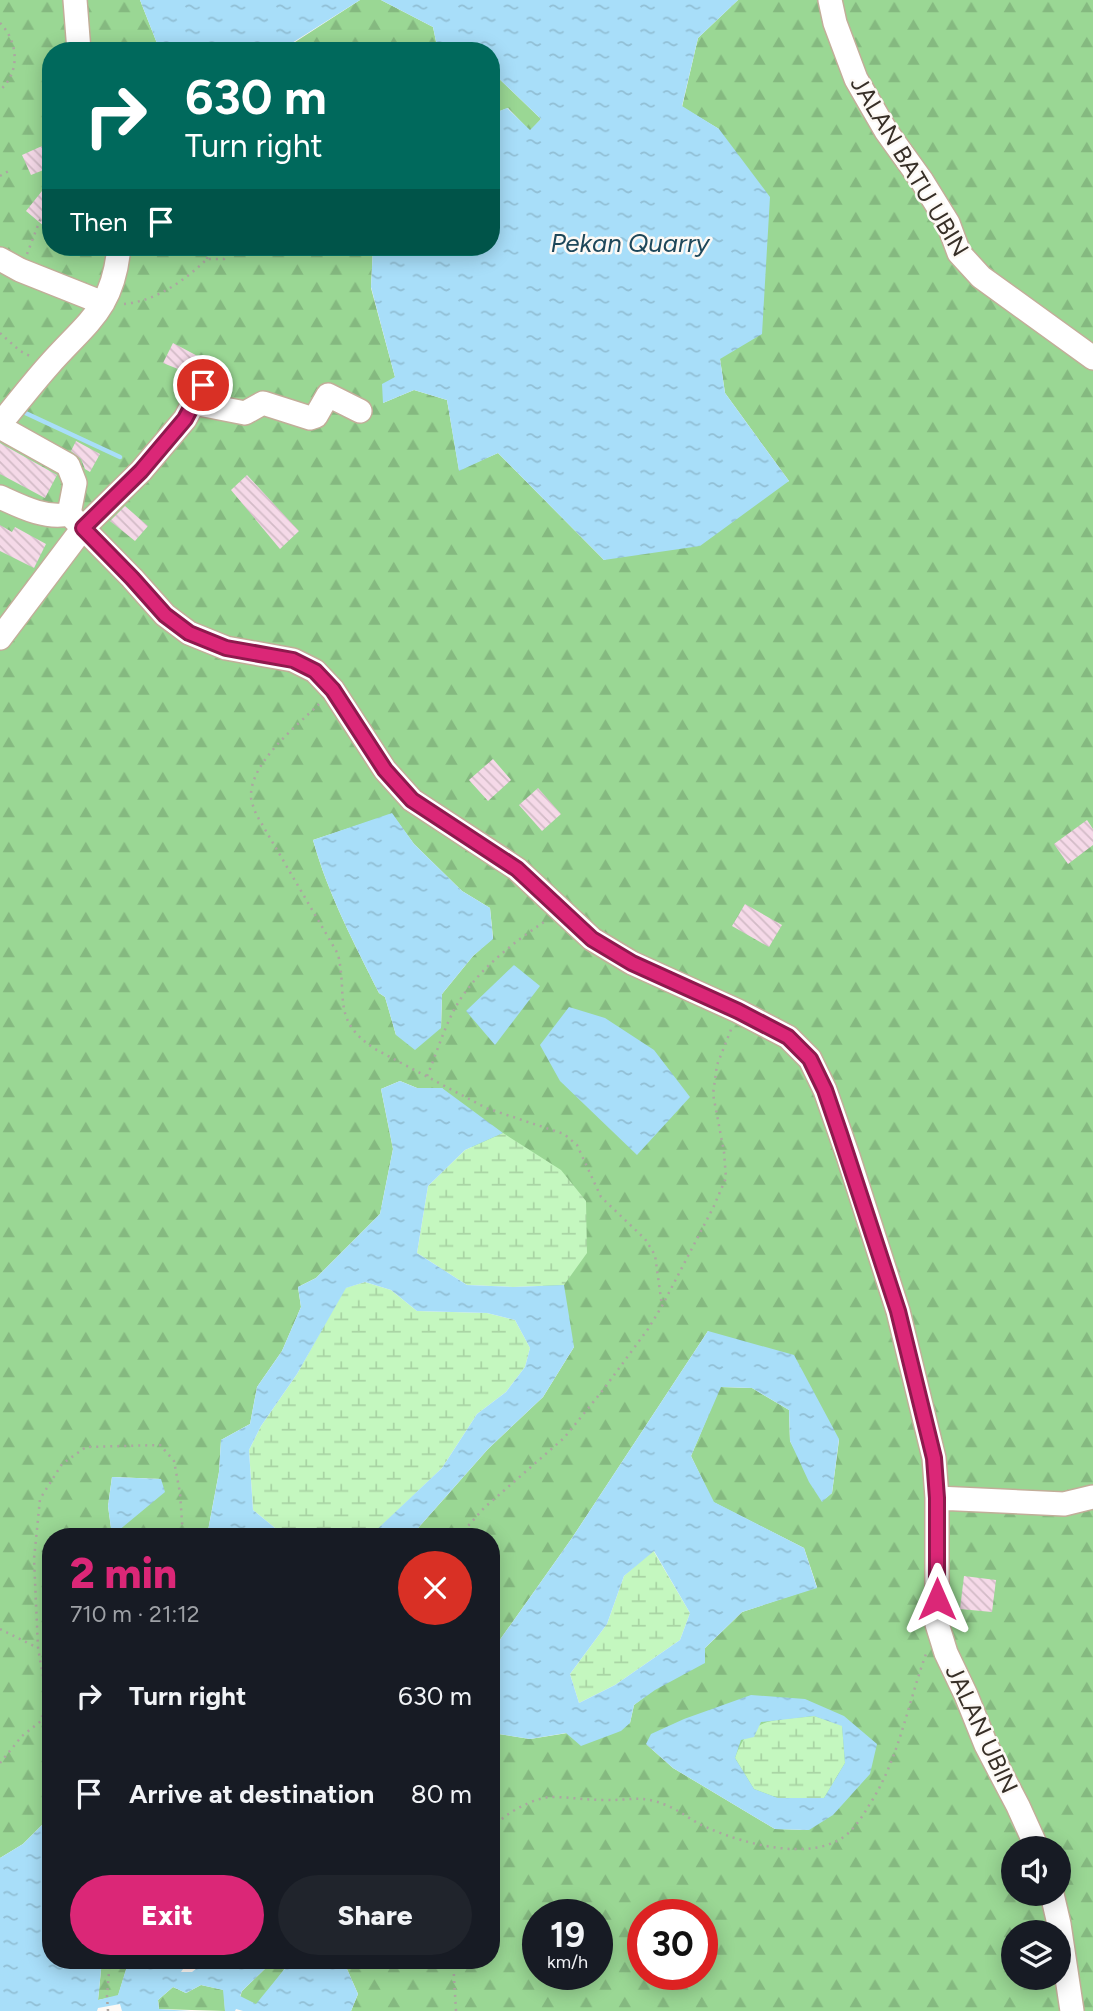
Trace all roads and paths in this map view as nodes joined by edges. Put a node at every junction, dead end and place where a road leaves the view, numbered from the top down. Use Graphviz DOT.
graph roads {
  1 [pos="75,0"];
  2 [pos="830,0"];
  3 [pos="0,23"];
  4 [pos="78,42"];
  5 [pos="0,90"];
  6 [pos="12,169"];
  7 [pos="0,176"];
  8 [pos="42,218"];
  9 [pos="118,256"];
  10 [pos="208,256"];
  11 [pos="226,256"];
  12 [pos="207,260"];
  13 [pos="10,264"];
  14 [pos="103,303"];
  15 [pos="0,333"];
  16 [pos="1093,358"];
  17 [pos="49,365"];
  18 [pos="360,411"];
  19 [pos="8,416"];
  20 [pos="0,497"];
  21 [pos="76,521"];
  22 [pos="0,638"];
  23 [pos="333,690"];
  24 [pos="561,910"];
  25 [pos="738,1011"];
  26 [pos="427,1076"];
  27 [pos="662,1306"];
  28 [pos="1093,1497"];
  29 [pos="937,1498"];
  30 [pos="182,1528"];
  31 [pos="466,1528"];
  32 [pos="937,1624"];
  33 [pos="0,1629"];
  34 [pos="37,1648"];
  35 [pos="42,1674"];
  36 [pos="42,1717"];
  37 [pos="0,1763"];
  38 [pos="500,1822"];
  39 [pos="1032,1836"];
  40 [pos="1055,1906"];
  41 [pos="109,1969"];
  42 [pos="454,1969"];
  43 [pos="108,2011"];
  44 [pos="456,2011"];
  45 [pos="1072,2011"];
  1 -- 4 [label="street"];
  2 -- 16 [label="street, JALAN BATU UBIN"];
  3 -- 5 [label="path"];
  6 -- 7 [label="path"];
  8 -- 13 [label="path"];
  9 -- 14 [label="street"];
  10 -- 12 [label="path"];
  11 -- 12 [label="path"];
  12 -- 14 [label="path"];
  13 -- 14 [label="street"];
  14 -- 17 [label="street"];
  15 -- 17 [label="path"];
  17 -- 19 [label="street"];
  18 -- 21 [label="street"];
  19 -- 21 [label="street"];
  20 -- 21 [label="street"];
  21 -- 22 [label="street"];
  21 -- 23 [label="street, JALAN UBIN"];
  23 -- 24 [label="street, JALAN UBIN"];
  23 -- 26 [label="path"];
  24 -- 25 [label="street, JALAN UBIN"];
  24 -- 26 [label="path"];
  25 -- 27 [label="path"];
  25 -- 29 [label="street, JALAN UBIN"];
  26 -- 27 [label="path"];
  27 -- 31 [label="path"];
  28 -- 29 [label="street"];
  29 -- 32 [label="street, JALAN UBIN"];
  30 -- 34 [label="path"];
  32 -- 38 [label="path"];
  32 -- 39 [label="street, JALAN UBIN"];
  33 -- 34 [label="path"];
  34 -- 35 [label="path"];
  36 -- 37 [label="path"];
  40 -- 45 [label="street"];
  41 -- 43 [label="path"];
  42 -- 44 [label="path"];
}
